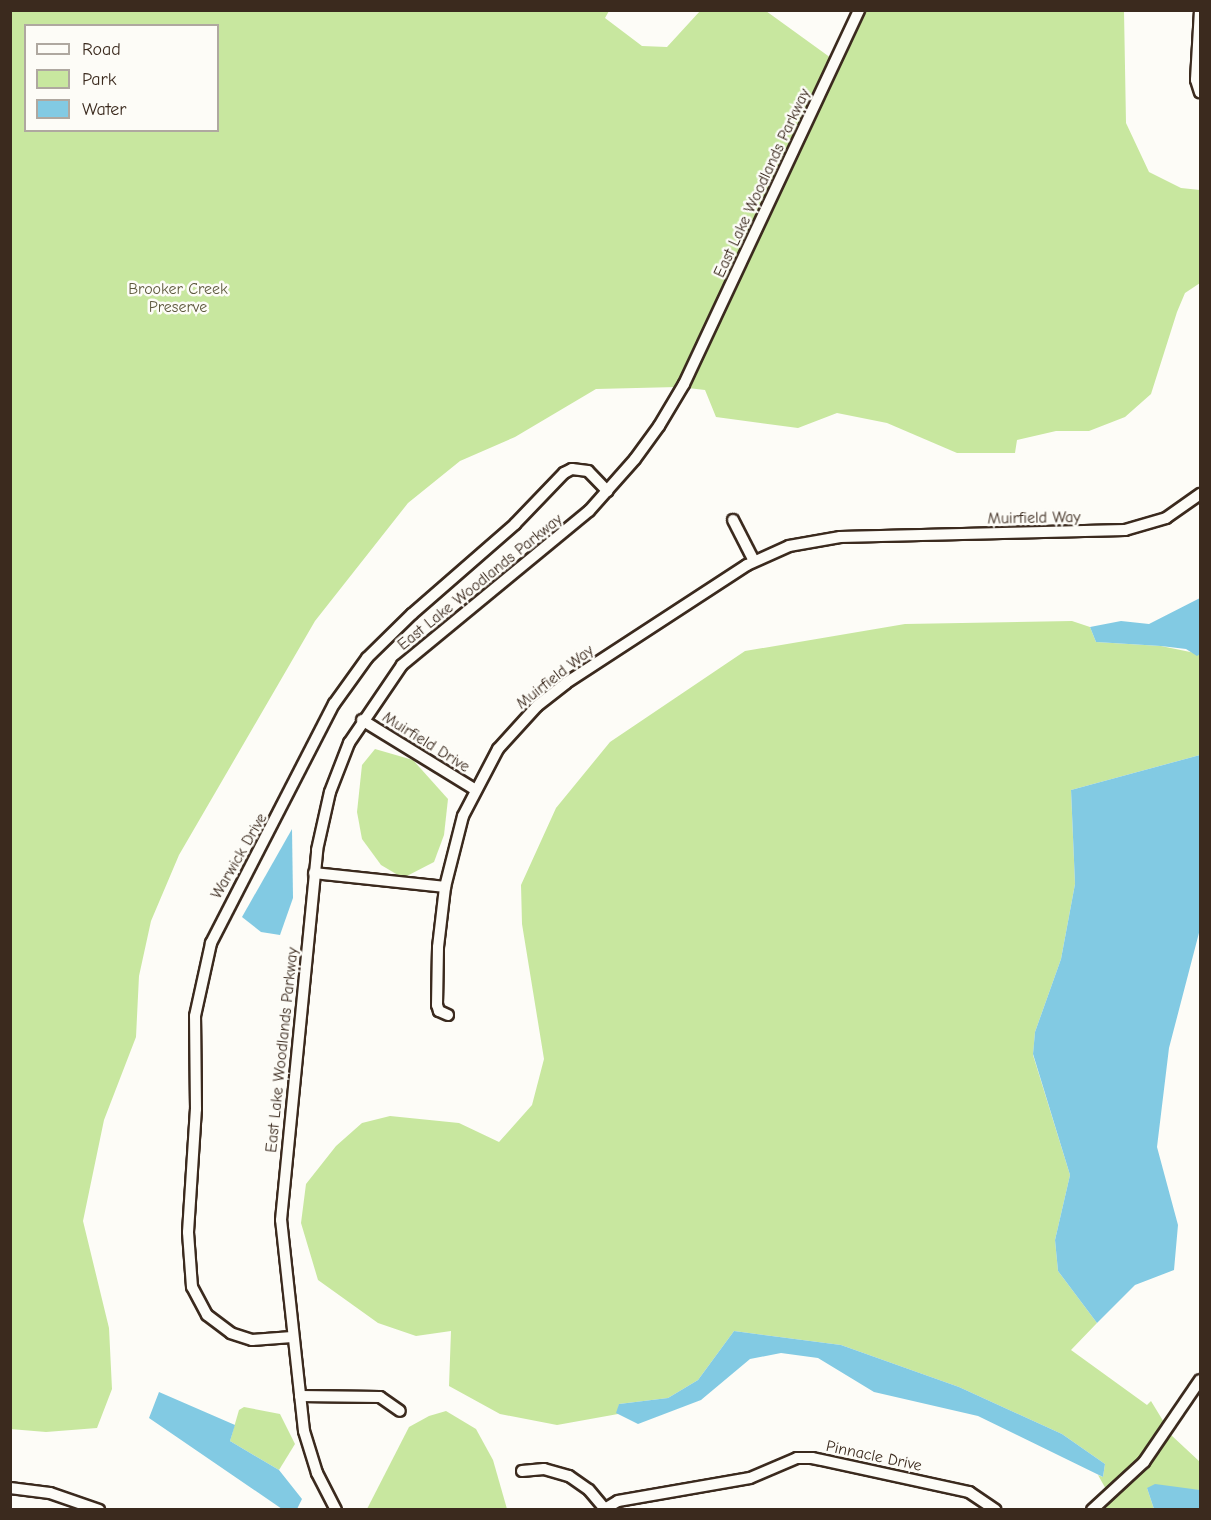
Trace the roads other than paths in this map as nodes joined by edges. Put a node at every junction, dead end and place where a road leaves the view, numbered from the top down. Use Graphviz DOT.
graph roads {
  1 [pos="859,10"];
  2 [pos="1200,10"];
  3 [pos="1200,92"];
  4 [pos="607,491"];
  5 [pos="1200,494"];
  6 [pos="733,520"];
  7 [pos="754,561"];
  8 [pos="362,720"];
  9 [pos="474,789"];
  10 [pos="314,873"];
  11 [pos="445,887"];
  12 [pos="448,1015"];
  13 [pos="292,1337"];
  14 [pos="1200,1380"];
  15 [pos="300,1396"];
  16 [pos="400,1411"];
  17 [pos="522,1471"];
  18 [pos="10,1488"];
  19 [pos="99,1509"];
  20 [pos="336,1509"];
  21 [pos="603,1509"];
  22 [pos="996,1509"];
  23 [pos="1092,1509"];
  1 -- 4 [label="street, East Lake Woodlands Parkway"];
  2 -- 3 [label="street"];
  4 -- 8 [label="street, East Lake Woodlands Parkway"];
  4 -- 13 [label="street, Warwick Drive"];
  5 -- 7 [label="street, Muirfield Way"];
  6 -- 7 [label="street"];
  7 -- 9 [label="street, Muirfield Way"];
  8 -- 9 [label="street, Muirfield Drive"];
  8 -- 10 [label="street, East Lake Woodlands Parkway"];
  9 -- 11 [label="street, Muirfield Way"];
  10 -- 11 [label="street"];
  10 -- 13 [label="street, East Lake Woodlands Parkway"];
  11 -- 12 [label="street, Muirfield Way"];
  13 -- 15 [label="street, East Lake Woodlands Parkway"];
  14 -- 23 [label="street"];
  15 -- 16 [label="street"];
  15 -- 20 [label="street, East Lake Woodlands Parkway"];
  17 -- 21 [label="street"];
  18 -- 19 [label="street"];
  21 -- 22 [label="street, Pinnacle Drive"];
}
